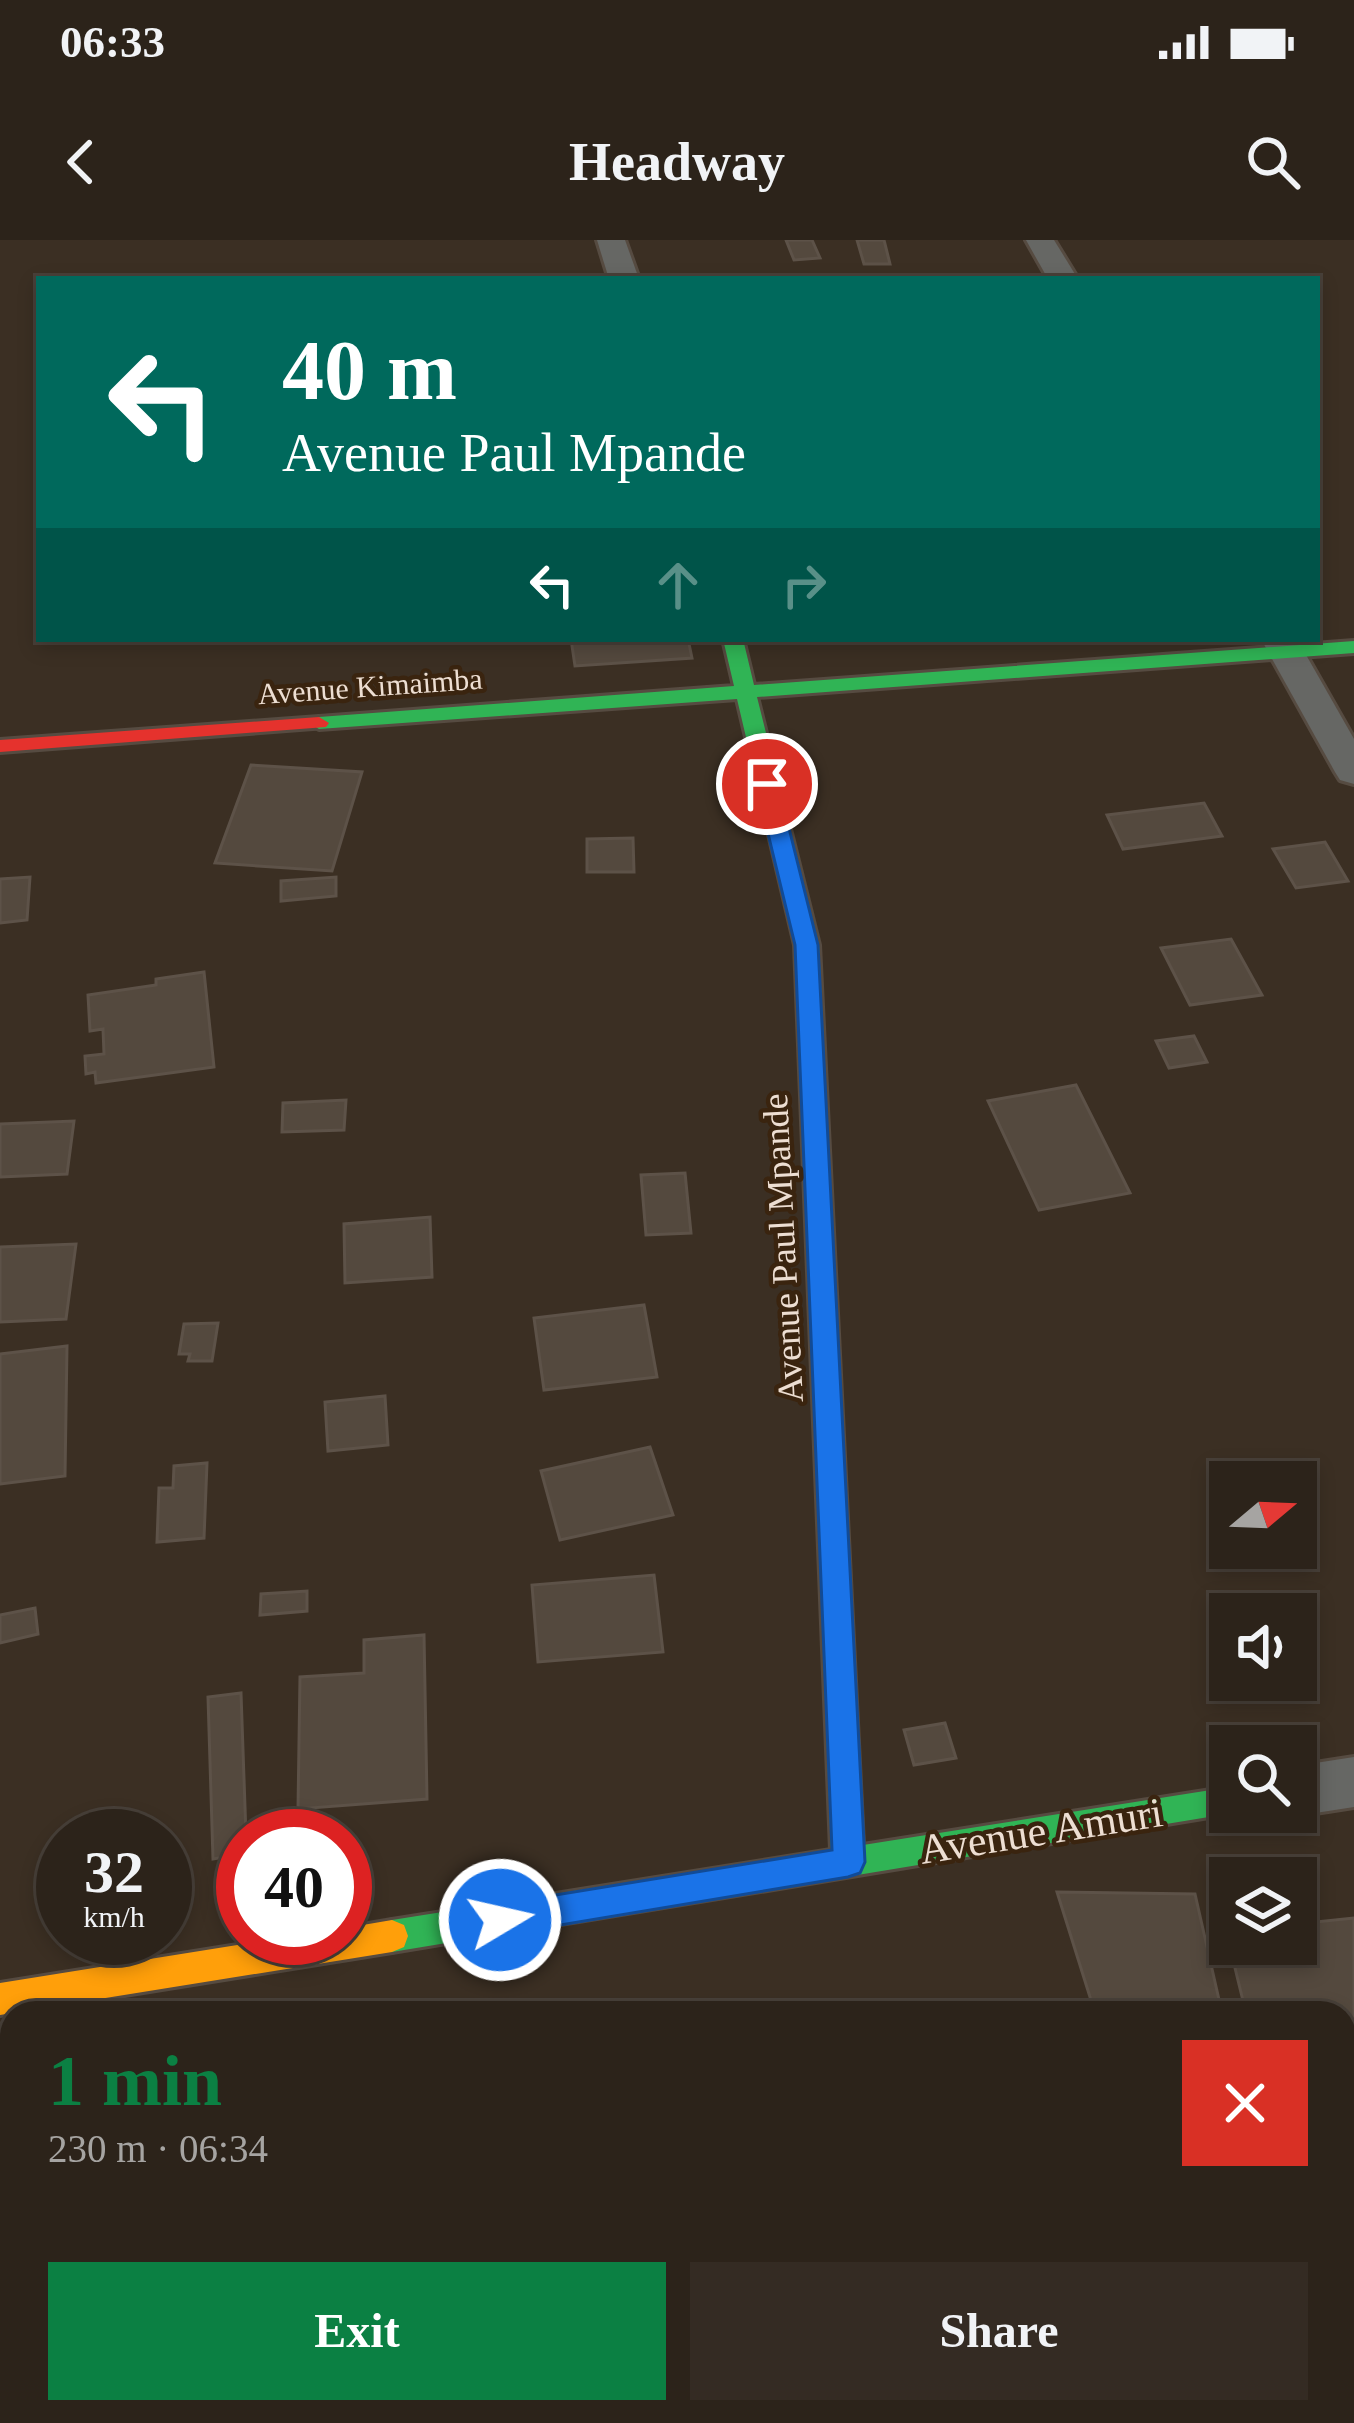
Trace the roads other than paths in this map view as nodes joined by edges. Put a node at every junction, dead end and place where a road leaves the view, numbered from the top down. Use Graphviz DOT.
graph roads {
  1 [pos="611,240"];
  2 [pos="1040,240"];
  3 [pos="623,276"];
  4 [pos="1061,276"];
  5 [pos="734,642"];
  6 [pos="1284,646"];
  7 [pos="1354,647"];
  8 [pos="745,692"];
  9 [pos="0,746"];
  10 [pos="1354,772"];
  11 [pos="1354,1782"];
  12 [pos="1317,1788"];
  13 [pos="1209,1804"];
  14 [pos="848,1862"];
  15 [pos="0,1999"];
  1 -- 3 [label="street"];
  2 -- 4 [label="street"];
  5 -- 8 [label="street, Avenue Paul Mpande"];
  6 -- 7 [label="street, Avenue Kimaimba"];
  6 -- 8 [label="street, Avenue Kimaimba"];
  6 -- 10 [label="street"];
  8 -- 9 [label="street, Avenue Kimaimba"];
  8 -- 14 [label="street, Avenue Paul Mpande"];
  11 -- 12 [label="street"];
  13 -- 14 [label="street, Avenue Amuri"];
  14 -- 15 [label="street, Avenue Amuri"];
}
